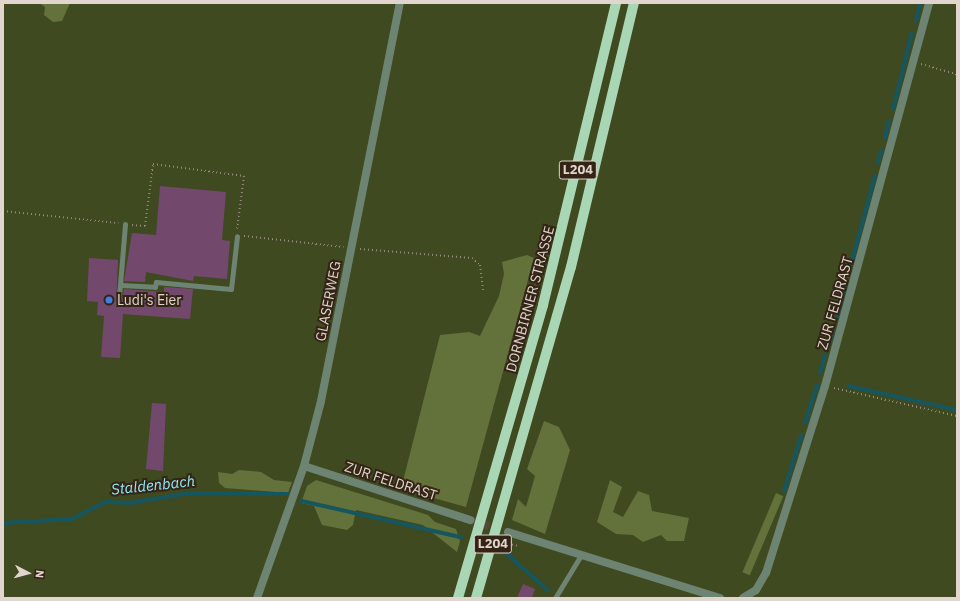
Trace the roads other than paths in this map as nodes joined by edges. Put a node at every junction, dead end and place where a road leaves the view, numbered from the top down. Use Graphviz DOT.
graph roads {
  1 [pos="400,3"];
  2 [pos="616,3"];
  3 [pos="634,3"];
  4 [pos="929,3"];
  5 [pos="125,224"];
  6 [pos="237,236"];
  7 [pos="120,285"];
  8 [pos="118,304"];
  9 [pos="304,466"];
  10 [pos="470,520"];
  11 [pos="508,532"];
  12 [pos="581,555"];
  13 [pos="257,598"];
  14 [pos="458,598"];
  15 [pos="476,598"];
  16 [pos="555,598"];
  17 [pos="720,598"];
  18 [pos="743,598"];
  1 -- 9 [label="street, GLASERWEG"];
  2 -- 14 [label="main road, DORNBIRNER STRASSE / L204"];
  3 -- 15 [label="main road, L204"];
  4 -- 18 [label="street, ZUR FELDRAST"];
  5 -- 7 [label="lane"];
  6 -- 7 [label="lane"];
  7 -- 8 [label="lane"];
  9 -- 10 [label="street, ZUR FELDRAST"];
  9 -- 13 [label="street, GLASERWEG"];
  11 -- 12 [label="street"];
  12 -- 16 [label="lane"];
  12 -- 17 [label="street"];
}
